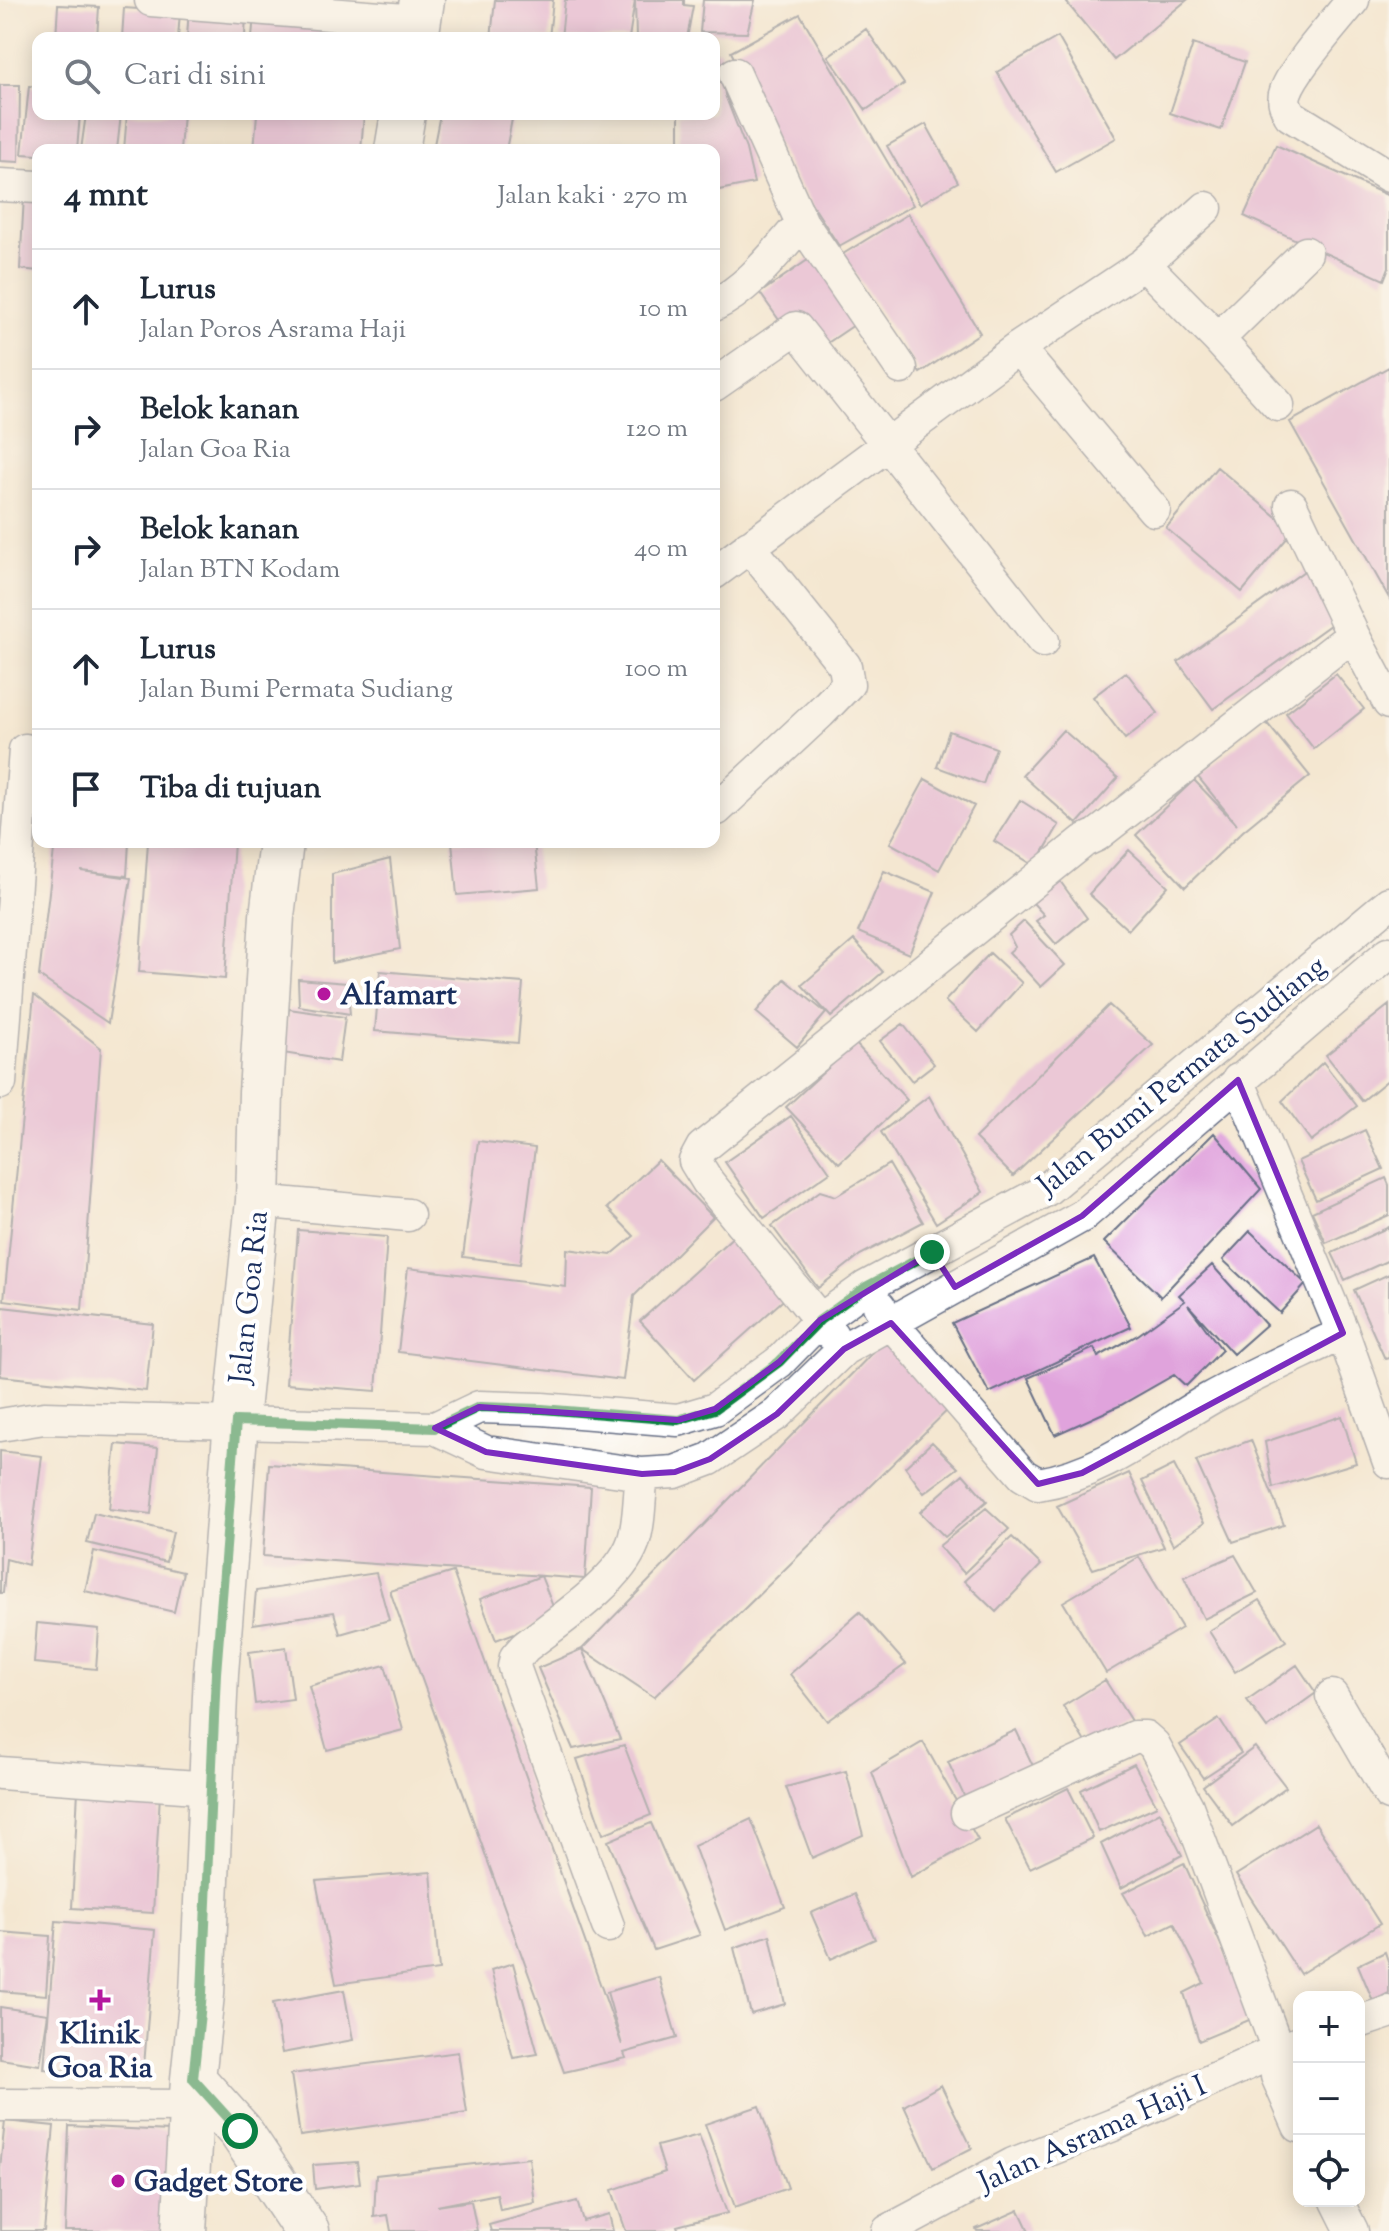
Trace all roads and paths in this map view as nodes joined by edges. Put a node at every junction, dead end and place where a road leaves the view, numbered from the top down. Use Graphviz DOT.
graph roads {
  1 [pos="151,0"];
  2 [pos="1353,0"];
  3 [pos="419,20"];
  4 [pos="735,74"];
  5 [pos="402,120"];
  6 [pos="398,144"];
  7 [pos="1389,176"];
  8 [pos="0,185"];
  9 [pos="32,187"];
  10 [pos="1206,208"];
  11 [pos="802,223"];
  12 [pos="1306,253"];
  13 [pos="1144,264"];
  14 [pos="720,302"];
  15 [pos="1218,339"];
  16 [pos="1018,348"];
  17 [pos="901,368"];
  18 [pos="720,381"];
  19 [pos="1278,405"];
  20 [pos="887,443"];
  21 [pos="1291,505"];
  22 [pos="1154,510"];
  23 [pos="749,546"];
  24 [pos="720,568"];
  25 [pos="1353,635"];
  26 [pos="1043,641"];
  27 [pos="1389,703"];
  28 [pos="21,750"];
  29 [pos="720,806"];
  30 [pos="280,848"];
  31 [pos="1389,903"];
  32 [pos="1389,953"];
  33 [pos="1238,1080"];
  34 [pos="0,1083"];
  35 [pos="258,1201"];
  36 [pos="408,1215"];
  37 [pos="932,1252"];
  38 [pos="866,1287"];
  39 [pos="955,1287"];
  40 [pos="820,1320"];
  41 [pos="891,1323"];
  42 [pos="1343,1333"];
  43 [pos="844,1349"];
  44 [pos="236,1421"];
  45 [pos="0,1425"];
  46 [pos="435,1428"];
  47 [pos="1389,1462"];
  48 [pos="642,1474"];
  49 [pos="1332,1696"];
  50 [pos="0,1773"];
  51 [pos="211,1788"];
  52 [pos="1389,1794"];
  53 [pos="967,1813"];
  54 [pos="608,1926"];
  55 [pos="1389,2012"];
  56 [pos="1365,2020"];
  57 [pos="1288,2046"];
  58 [pos="193,2092"];
  59 [pos="0,2105"];
  60 [pos="1293,2114"];
  61 [pos="1340,2207"];
  62 [pos="184,2231"];
  63 [pos="307,2231"];
  64 [pos="891,2231"];
  65 [pos="1352,2231"];
  1 -- 3 [label="street"];
  2 -- 7 [label="street"];
  4 -- 11 [label="street"];
  5 -- 6 [label="main road"];
  8 -- 9 [label="street"];
  10 -- 13 [label="street"];
  11 -- 14 [label="street"];
  11 -- 17 [label="street"];
  12 -- 15 [label="street"];
  13 -- 15 [label="street"];
  13 -- 16 [label="street"];
  15 -- 19 [label="street"];
  16 -- 20 [label="street"];
  16 -- 22 [label="street"];
  18 -- 20 [label="street"];
  20 -- 23 [label="street"];
  20 -- 26 [label="street"];
  21 -- 25 [label="street"];
  23 -- 24 [label="street"];
  23 -- 29 [label="street"];
  25 -- 27 [label="street"];
  25 -- 40 [label="street"];
  28 -- 34 [label="street"];
  30 -- 35 [label="main road, Jalan Goa Ria"];
  31 -- 37 [label="street, Jalan Bumi Permata Sudiang"];
  32 -- 33 [label="street, Jalan Bumi Permata Sudiang"];
  33 -- 39 [label="street, Jalan Bumi Permata Sudiang"];
  33 -- 42 [label="street"];
  35 -- 36 [label="street"];
  35 -- 44 [label="main road, Jalan Goa Ria"];
  37 -- 38 [label="street, Jalan Bumi Permata Sudiang"];
  37 -- 39 [label="street"];
  38 -- 40 [label="street, Jalan Bumi Permata Sudiang"];
  38 -- 41 [label="street"];
  39 -- 41 [label="street, Jalan Bumi Permata Sudiang"];
  40 -- 43 [label="street"];
  40 -- 46 [label="street, Jalan Bumi Permata Sudiang"];
  41 -- 42 [label="street"];
  41 -- 43 [label="street, Jalan Bumi Permata Sudiang"];
  42 -- 47 [label="street"];
  43 -- 48 [label="street, Jalan Bumi Permata Sudiang"];
  44 -- 45 [label="street"];
  44 -- 46 [label="street"];
  44 -- 51 [label="main road, Jalan Goa Ria"];
  46 -- 48 [label="street, Jalan Bumi Permata Sudiang"];
  48 -- 54 [label="street"];
  49 -- 52 [label="street"];
  50 -- 51 [label="street"];
  51 -- 58 [label="main road, Jalan Goa Ria"];
  53 -- 57 [label="street"];
  55 -- 56 [label="street"];
  57 -- 60 [label="street"];
  57 -- 64 [label="street, Jalan Asrama Haji I"];
  58 -- 59 [label="street"];
  58 -- 62 [label="main road, Jalan Goa Ria"];
  58 -- 63 [label="main road"];
  61 -- 65 [label="street"];
}
